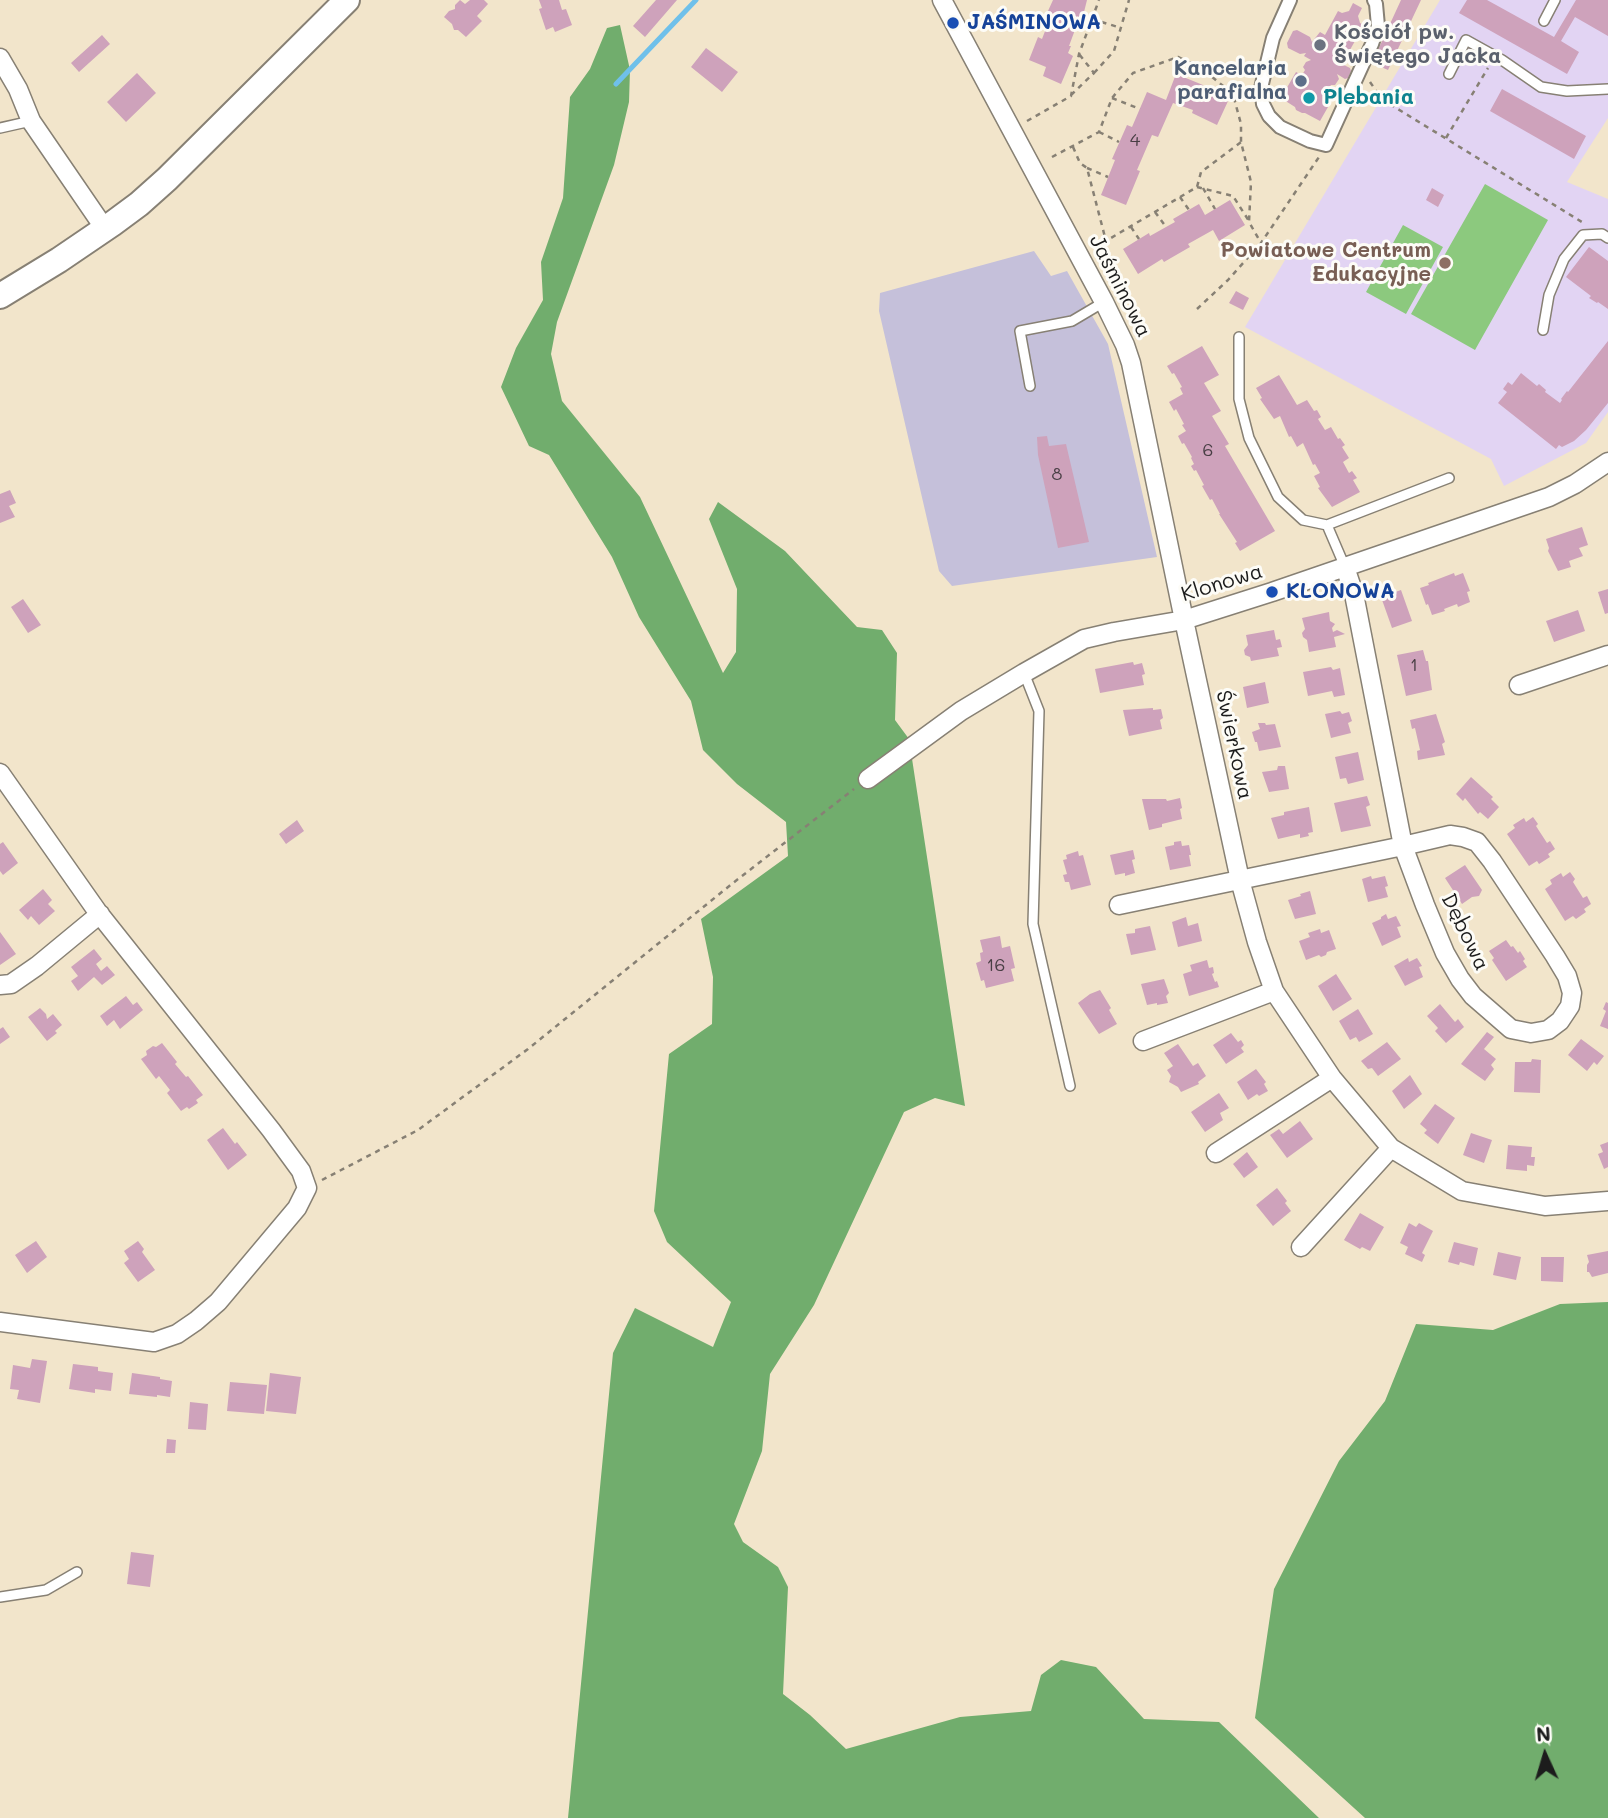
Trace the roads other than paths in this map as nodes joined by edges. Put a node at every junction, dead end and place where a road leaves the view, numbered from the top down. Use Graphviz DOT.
graph roads {
  1 [pos="347,0"];
  2 [pos="942,0"];
  3 [pos="1290,0"];
  4 [pos="1374,0"];
  5 [pos="1555,0"];
  6 [pos="1544,21"];
  7 [pos="0,58"];
  8 [pos="1448,74"];
  9 [pos="1608,89"];
  10 [pos="31,121"];
  11 [pos="0,128"];
  12 [pos="104,229"];
  13 [pos="1608,238"];
  14 [pos="0,296"];
  15 [pos="1104,302"];
  16 [pos="1543,330"];
  17 [pos="1239,337"];
  18 [pos="1030,386"];
  19 [pos="1608,462"];
  20 [pos="1449,478"];
  21 [pos="1327,525"];
  22 [pos="1345,567"];
  23 [pos="1184,620"];
  24 [pos="1608,655"];
  25 [pos="1024,673"];
  26 [pos="1519,685"];
  27 [pos="0,773"];
  28 [pos="868,779"];
  29 [pos="1403,846"];
  30 [pos="1240,880"];
  31 [pos="1119,905"];
  32 [pos="100,914"];
  33 [pos="0,985"];
  34 [pos="1274,991"];
  35 [pos="1143,1041"];
  36 [pos="1332,1078"];
  37 [pos="1070,1086"];
  38 [pos="1391,1148"];
  39 [pos="1216,1153"];
  40 [pos="1608,1201"];
  41 [pos="1301,1247"];
  42 [pos="0,1322"];
  43 [pos="77,1572"];
  44 [pos="0,1597"];
  1 -- 12 [label="main road"];
  2 -- 15 [label="street, Jaśminowa"];
  3 -- 4 [label="street"];
  5 -- 6 [label="lane"];
  7 -- 10 [label="street"];
  8 -- 9 [label="lane"];
  10 -- 11 [label="lane"];
  10 -- 12 [label="street"];
  12 -- 14 [label="main road"];
  13 -- 16 [label="lane"];
  15 -- 18 [label="lane"];
  15 -- 23 [label="street, Jaśminowa"];
  17 -- 21 [label="lane"];
  19 -- 22 [label="street, Klonowa"];
  20 -- 21 [label="lane"];
  21 -- 22 [label="lane"];
  22 -- 23 [label="street, Klonowa"];
  22 -- 29 [label="street, Dębowa"];
  23 -- 25 [label="street, Klonowa"];
  23 -- 30 [label="street, Świerkowa"];
  24 -- 26 [label="street"];
  25 -- 28 [label="street, Klonowa"];
  25 -- 37 [label="lane"];
  27 -- 32 [label="street"];
  29 -- 29 [label="street, Dębowa"];
  29 -- 30 [label="street"];
  30 -- 31 [label="street"];
  30 -- 34 [label="street, Świerkowa"];
  32 -- 33 [label="street"];
  32 -- 42 [label="street"];
  34 -- 35 [label="street"];
  34 -- 36 [label="street, Świerkowa"];
  36 -- 38 [label="street, Świerkowa"];
  36 -- 39 [label="street"];
  38 -- 40 [label="street, Świerkowa"];
  38 -- 41 [label="street"];
  43 -- 44 [label="lane"];
}
